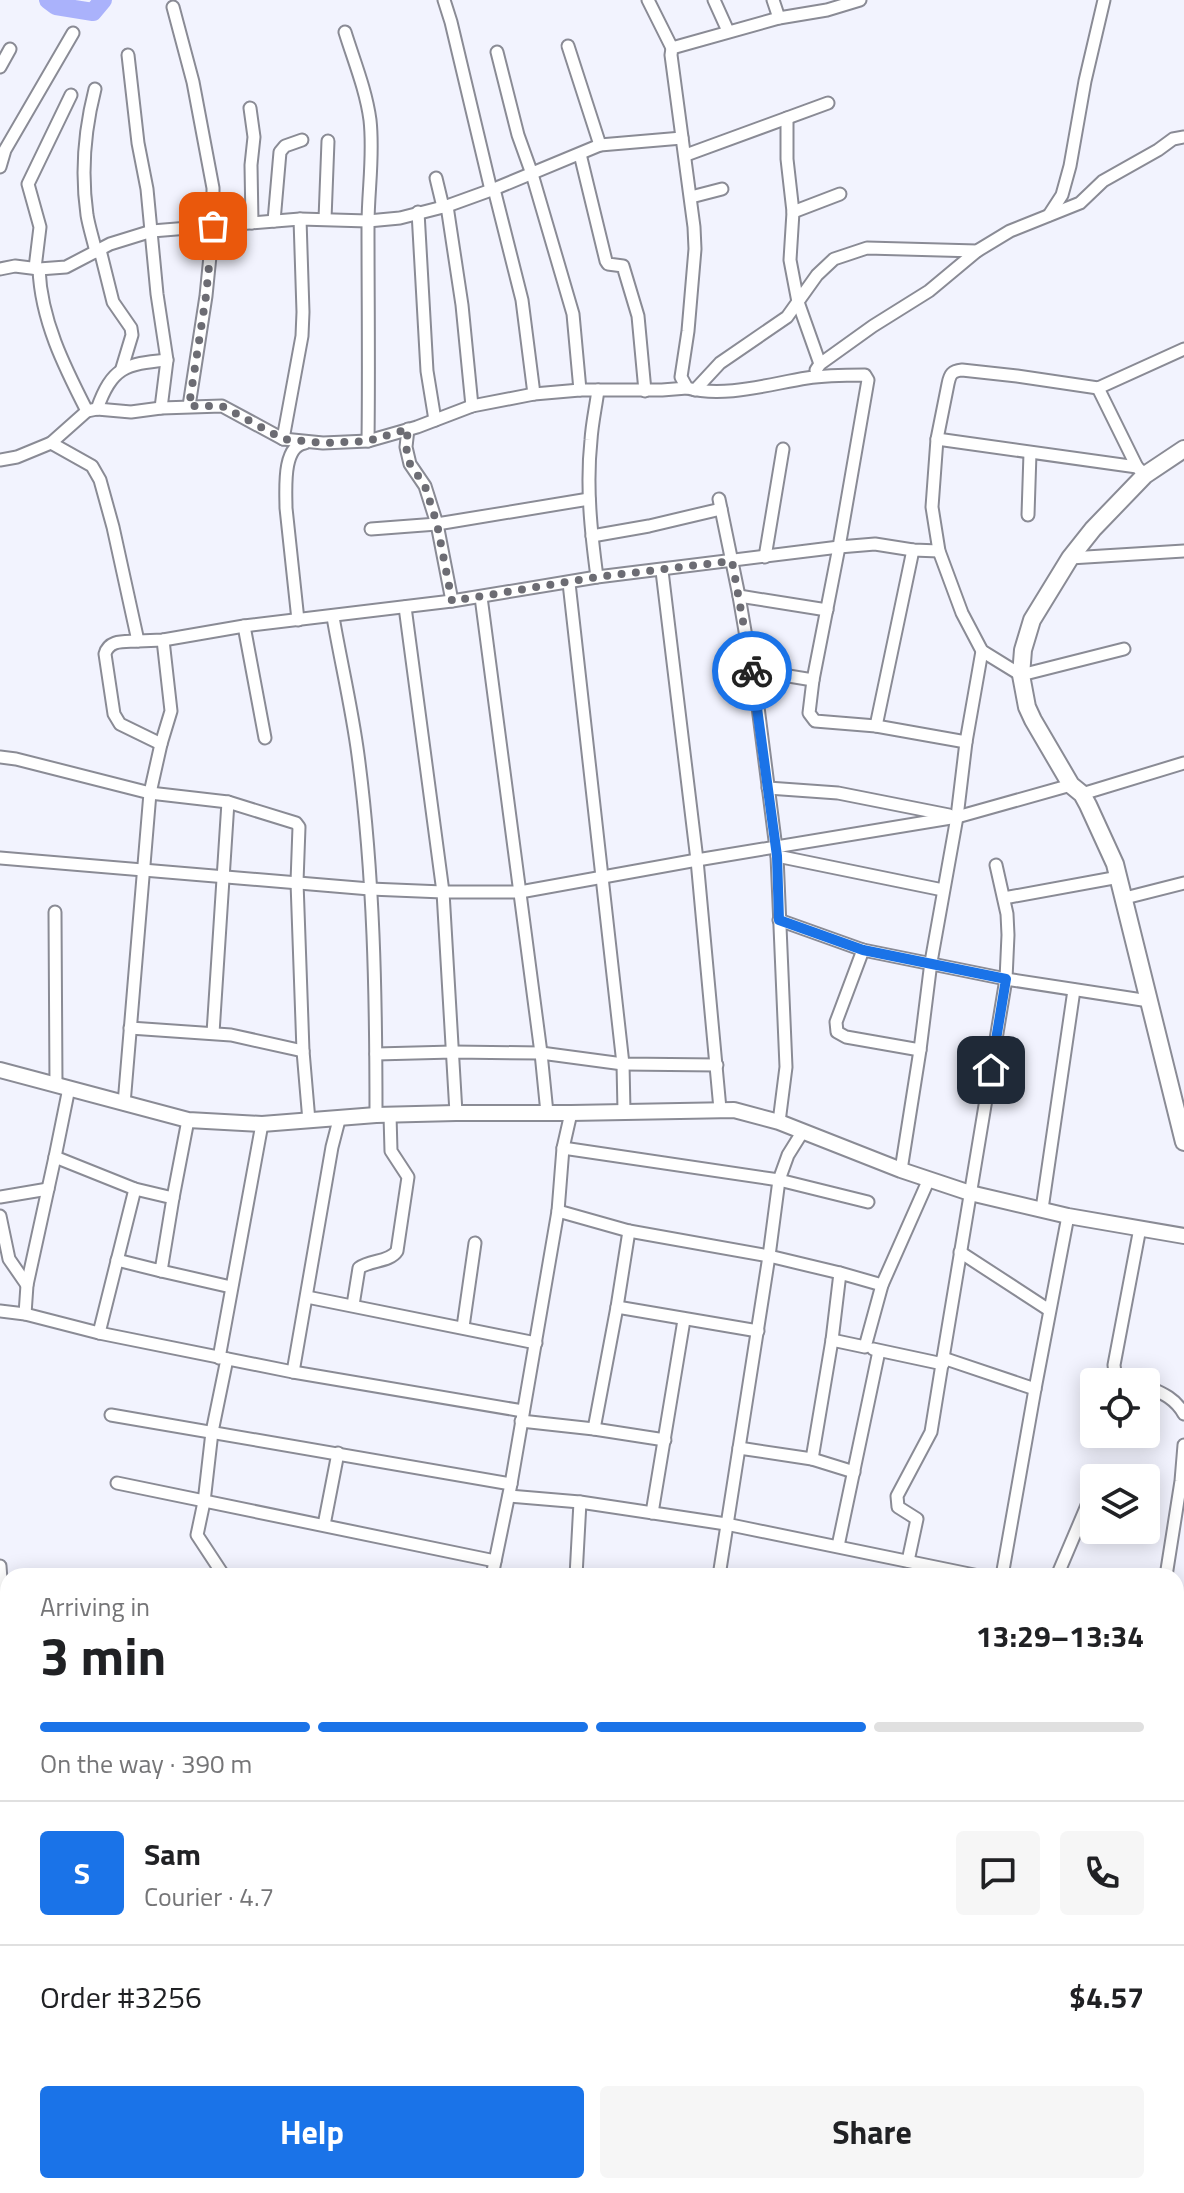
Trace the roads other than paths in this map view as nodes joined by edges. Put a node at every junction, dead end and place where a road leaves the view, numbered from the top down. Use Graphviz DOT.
graph roads {
  1 [pos="444,0"];
  2 [pos="648,0"];
  3 [pos="714,0"];
  4 [pos="773,0"];
  5 [pos="860,0"];
  6 [pos="1104,0"];
  7 [pos="825,5"];
  8 [pos="173,7"];
  9 [pos="779,18"];
  10 [pos="728,31"];
  11 [pos="345,32"];
  12 [pos="73,33"];
  13 [pos="568,46"];
  14 [pos="672,48"];
  15 [pos="10,49"];
  16 [pos="497,52"];
  17 [pos="128,55"];
  18 [pos="0,67"];
  19 [pos="95,89"];
  20 [pos="71,95"];
  21 [pos="828,103"];
  22 [pos="250,108"];
  23 [pos="787,118"];
  24 [pos="1184,137"];
  25 [pos="682,138"];
  26 [pos="302,140"];
  27 [pos="328,141"];
  28 [pos="600,145"];
  29 [pos="580,154"];
  30 [pos="686,155"];
  31 [pos="0,167"];
  32 [pos="532,174"];
  33 [pos="436,178"];
  34 [pos="722,189"];
  35 [pos="493,190"];
  36 [pos="840,194"];
  37 [pos="691,197"];
  38 [pos="445,206"];
  39 [pos="418,212"];
  40 [pos="793,212"];
  41 [pos="1048,215"];
  42 [pos="300,219"];
  43 [pos="325,219"];
  44 [pos="274,221"];
  45 [pos="368,221"];
  46 [pos="252,223"];
  47 [pos="213,226"];
  48 [pos="152,231"];
  49 [pos="98,251"];
  50 [pos="977,251"];
  51 [pos="37,268"];
  52 [pos="0,269"];
  53 [pos="798,302"];
  54 [pos="1184,349"];
  55 [pos="167,360"];
  56 [pos="820,364"];
  57 [pos="122,368"];
  58 [pos="811,377"];
  59 [pos="1098,388"];
  60 [pos="691,389"];
  61 [pos="580,390"];
  62 [pos="598,390"];
  63 [pos="645,391"];
  64 [pos="534,394"];
  65 [pos="189,406"];
  66 [pos="472,406"];
  67 [pos="161,408"];
  68 [pos="92,410"];
  69 [pos="435,420"];
  70 [pos="408,429"];
  71 [pos="283,439"];
  72 [pos="937,439"];
  73 [pos="368,441"];
  74 [pos="312,442"];
  75 [pos="51,443"];
  76 [pos="783,449"];
  77 [pos="1184,449"];
  78 [pos="1030,453"];
  79 [pos="0,460"];
  80 [pos="1141,471"];
  81 [pos="589,499"];
  82 [pos="1028,515"];
  83 [pos="437,524"];
  84 [pos="371,529"];
  85 [pos="592,536"];
  86 [pos="839,547"];
  87 [pos="913,550"];
  88 [pos="939,551"];
  89 [pos="1184,551"];
  90 [pos="765,557"];
  91 [pos="1070,558"];
  92 [pos="732,561"];
  93 [pos="662,571"];
  94 [pos="597,577"];
  95 [pos="569,583"];
  96 [pos="739,596"];
  97 [pos="481,597"];
  98 [pos="452,601"];
  99 [pos="405,607"];
  100 [pos="827,610"];
  101 [pos="333,617"];
  102 [pos="298,620"];
  103 [pos="244,626"];
  104 [pos="163,640"];
  105 [pos="138,641"];
  106 [pos="1124,649"];
  107 [pos="982,651"];
  108 [pos="752,670"];
  109 [pos="1021,675"];
  110 [pos="813,680"];
  111 [pos="876,726"];
  112 [pos="265,738"];
  113 [pos="966,742"];
  114 [pos="161,744"];
  115 [pos="0,757"];
  116 [pos="1184,763"];
  117 [pos="768,788"];
  118 [pos="1076,789"];
  119 [pos="150,793"];
  120 [pos="228,802"];
  121 [pos="957,817"];
  122 [pos="777,852"];
  123 [pos="0,858"];
  124 [pos="697,860"];
  125 [pos="996,865"];
  126 [pos="143,870"];
  127 [pos="222,876"];
  128 [pos="602,877"];
  129 [pos="1119,877"];
  130 [pos="297,882"];
  131 [pos="1184,883"];
  132 [pos="370,889"];
  133 [pos="943,890"];
  134 [pos="443,892"];
  135 [pos="520,892"];
  136 [pos="1004,898"];
  137 [pos="1125,898"];
  138 [pos="55,912"];
  139 [pos="779,920"];
  140 [pos="863,950"];
  141 [pos="931,962"];
  142 [pos="1006,979"];
  143 [pos="1074,990"];
  144 [pos="1149,1001"];
  145 [pos="130,1028"];
  146 [pos="213,1033"];
  147 [pos="920,1050"];
  148 [pos="303,1051"];
  149 [pos="453,1052"];
  150 [pos="541,1053"];
  151 [pos="376,1054"];
  152 [pos="623,1064"];
  153 [pos="717,1065"];
  154 [pos="0,1070"];
  155 [pos="62,1086"];
  156 [pos="124,1104"];
  157 [pos="720,1109"];
  158 [pos="624,1111"];
  159 [pos="456,1113"];
  160 [pos="547,1113"];
  161 [pos="571,1113"];
  162 [pos="383,1115"];
  163 [pos="188,1120"];
  164 [pos="339,1120"];
  165 [pos="309,1121"];
  166 [pos="779,1122"];
  167 [pos="262,1124"];
  168 [pos="803,1131"];
  169 [pos="1184,1142"];
  170 [pos="563,1148"];
  171 [pos="55,1157"];
  172 [pos="901,1170"];
  173 [pos="929,1179"];
  174 [pos="779,1180"];
  175 [pos="48,1189"];
  176 [pos="135,1189"];
  177 [pos="970,1193"];
  178 [pos="0,1197"];
  179 [pos="173,1198"];
  180 [pos="868,1202"];
  181 [pos="1042,1209"];
  182 [pos="558,1211"];
  183 [pos="0,1216"];
  184 [pos="1068,1216"];
  185 [pos="1140,1228"];
  186 [pos="629,1231"];
  187 [pos="1184,1236"];
  188 [pos="475,1243"];
  189 [pos="960,1252"];
  190 [pos="769,1256"];
  191 [pos="117,1260"];
  192 [pos="161,1271"];
  193 [pos="840,1273"];
  194 [pos="27,1285"];
  195 [pos="882,1285"];
  196 [pos="231,1287"];
  197 [pos="307,1297"];
  198 [pos="353,1305"];
  199 [pos="617,1307"];
  200 [pos="1049,1310"];
  201 [pos="0,1311"];
  202 [pos="25,1314"];
  203 [pos="684,1320"];
  204 [pos="463,1327"];
  205 [pos="758,1331"];
  206 [pos="99,1333"];
  207 [pos="832,1340"];
  208 [pos="536,1343"];
  209 [pos="865,1347"];
  210 [pos="879,1351"];
  211 [pos="223,1358"];
  212 [pos="943,1361"];
  213 [pos="1114,1368"];
  214 [pos="293,1372"];
  215 [pos="1035,1389"];
  216 [pos="1160,1392"];
  217 [pos="1184,1414"];
  218 [pos="111,1415"];
  219 [pos="522,1416"];
  220 [pos="594,1429"];
  221 [pos="212,1432"];
  222 [pos="665,1440"];
  223 [pos="1184,1445"];
  224 [pos="739,1448"];
  225 [pos="338,1453"];
  226 [pos="812,1459"];
  227 [pos="854,1472"];
  228 [pos="1182,1480"];
  229 [pos="117,1483"];
  230 [pos="510,1490"];
  231 [pos="204,1502"];
  232 [pos="580,1502"];
  233 [pos="652,1513"];
  234 [pos="1080,1522"];
  235 [pos="726,1524"];
  236 [pos="324,1525"];
  237 [pos="838,1546"];
  238 [pos="495,1561"];
  239 [pos="908,1561"];
  240 [pos="219,1568"];
  241 [pos="494,1568"];
  242 [pos="576,1568"];
  243 [pos="720,1568"];
  244 [pos="941,1568"];
  245 [pos="1003,1568"];
  246 [pos="1060,1568"];
  247 [pos="1167,1568"];
  1 -- 35 [label="street"];
  2 -- 14 [label="street"];
  3 -- 10 [label="street"];
  4 -- 9 [label="street"];
  5 -- 7 [label="street"];
  6 -- 41 [label="street"];
  7 -- 9 [label="street"];
  8 -- 47 [label="street"];
  9 -- 10 [label="street"];
  10 -- 14 [label="street"];
  11 -- 45 [label="street"];
  12 -- 31 [label="street"];
  13 -- 28 [label="street"];
  14 -- 25 [label="street"];
  15 -- 18 [label="street"];
  16 -- 32 [label="street"];
  17 -- 48 [label="street"];
  19 -- 49 [label="street"];
  20 -- 51 [label="street"];
  21 -- 23 [label="street"];
  22 -- 46 [label="street"];
  23 -- 30 [label="street"];
  23 -- 40 [label="street"];
  24 -- 41 [label="street"];
  25 -- 28 [label="street"];
  25 -- 30 [label="street"];
  26 -- 44 [label="street"];
  27 -- 43 [label="street"];
  28 -- 29 [label="street"];
  29 -- 32 [label="street"];
  29 -- 63 [label="street"];
  30 -- 37 [label="street"];
  32 -- 35 [label="street"];
  32 -- 61 [label="street"];
  33 -- 38 [label="street"];
  34 -- 37 [label="street"];
  35 -- 38 [label="street"];
  35 -- 64 [label="street"];
  36 -- 40 [label="street"];
  37 -- 60 [label="street"];
  38 -- 39 [label="street"];
  38 -- 66 [label="street"];
  39 -- 45 [label="street"];
  39 -- 69 [label="street"];
  40 -- 53 [label="street"];
  41 -- 50 [label="street"];
  42 -- 43 [label="street"];
  42 -- 44 [label="street"];
  42 -- 71 [label="street"];
  43 -- 45 [label="street"];
  44 -- 46 [label="street"];
  45 -- 73 [label="street"];
  46 -- 47 [label="street"];
  47 -- 48 [label="street"];
  47 -- 65 [label="street"];
  48 -- 49 [label="street"];
  48 -- 55 [label="street"];
  49 -- 51 [label="street"];
  49 -- 57 [label="street"];
  50 -- 53 [label="street"];
  50 -- 56 [label="street"];
  51 -- 52 [label="street"];
  51 -- 68 [label="street"];
  53 -- 56 [label="street"];
  53 -- 60 [label="street"];
  54 -- 59 [label="street"];
  55 -- 57 [label="street"];
  55 -- 67 [label="street"];
  56 -- 58 [label="street"];
  57 -- 68 [label="street"];
  58 -- 60 [label="street"];
  58 -- 86 [label="street"];
  59 -- 72 [label="street"];
  59 -- 80 [label="street"];
  60 -- 63 [label="street"];
  61 -- 62 [label="street"];
  61 -- 64 [label="street"];
  62 -- 63 [label="street"];
  62 -- 81 [label="street"];
  64 -- 66 [label="street"];
  65 -- 67 [label="street"];
  65 -- 71 [label="street"];
  66 -- 69 [label="street"];
  67 -- 68 [label="street"];
  68 -- 75 [label="street"];
  69 -- 70 [label="street"];
  70 -- 73 [label="street"];
  70 -- 83 [label="street"];
  71 -- 74 [label="street"];
  72 -- 78 [label="street"];
  72 -- 88 [label="street"];
  73 -- 74 [label="street"];
  74 -- 102 [label="street"];
  75 -- 79 [label="street"];
  75 -- 105 [label="street"];
  76 -- 90 [label="street"];
  77 -- 80 [label="main road"];
  78 -- 80 [label="street"];
  78 -- 82 [label="street"];
  80 -- 91 [label="main road"];
  81 -- 83 [label="street"];
  81 -- 85 [label="street"];
  83 -- 84 [label="street"];
  83 -- 98 [label="street"];
  85 -- 92 [label="street"];
  85 -- 94 [label="street"];
  86 -- 87 [label="street"];
  86 -- 90 [label="street"];
  86 -- 100 [label="street"];
  87 -- 88 [label="street"];
  87 -- 111 [label="street"];
  88 -- 107 [label="street"];
  89 -- 91 [label="street"];
  90 -- 92 [label="street"];
  91 -- 109 [label="main road"];
  92 -- 93 [label="street"];
  92 -- 96 [label="street"];
  93 -- 94 [label="street"];
  93 -- 124 [label="street"];
  94 -- 95 [label="street"];
  95 -- 97 [label="street"];
  95 -- 128 [label="street"];
  96 -- 100 [label="street"];
  96 -- 108 [label="street"];
  97 -- 98 [label="street"];
  97 -- 135 [label="street"];
  98 -- 99 [label="street"];
  99 -- 101 [label="street"];
  99 -- 134 [label="street"];
  100 -- 110 [label="street"];
  101 -- 102 [label="street"];
  101 -- 132 [label="street"];
  102 -- 103 [label="street"];
  103 -- 104 [label="street"];
  103 -- 112 [label="street"];
  104 -- 105 [label="street"];
  104 -- 114 [label="street"];
  105 -- 114 [label="street"];
  106 -- 109 [label="street"];
  107 -- 109 [label="street"];
  107 -- 113 [label="street"];
  108 -- 110 [label="street"];
  108 -- 117 [label="street"];
  109 -- 118 [label="main road"];
  110 -- 111 [label="street"];
  111 -- 113 [label="street"];
  113 -- 121 [label="street"];
  114 -- 119 [label="street"];
  115 -- 119 [label="street"];
  116 -- 118 [label="street"];
  117 -- 121 [label="street"];
  117 -- 122 [label="street"];
  118 -- 121 [label="street"];
  118 -- 129 [label="main road"];
  119 -- 120 [label="street"];
  119 -- 126 [label="street"];
  120 -- 127 [label="street"];
  120 -- 130 [label="street"];
  121 -- 122 [label="street"];
  121 -- 133 [label="street"];
  122 -- 124 [label="street"];
  122 -- 133 [label="street"];
  122 -- 139 [label="street"];
  123 -- 126 [label="street"];
  124 -- 128 [label="street"];
  124 -- 153 [label="street"];
  125 -- 136 [label="street"];
  126 -- 127 [label="street"];
  126 -- 145 [label="street"];
  127 -- 130 [label="street"];
  127 -- 146 [label="street"];
  128 -- 135 [label="street"];
  128 -- 152 [label="street"];
  129 -- 136 [label="street"];
  129 -- 137 [label="main road"];
  130 -- 132 [label="street"];
  130 -- 148 [label="street"];
  131 -- 137 [label="street"];
  132 -- 134 [label="street"];
  132 -- 151 [label="street"];
  133 -- 141 [label="street"];
  134 -- 135 [label="street"];
  134 -- 149 [label="street"];
  135 -- 150 [label="street"];
  136 -- 142 [label="street"];
  137 -- 144 [label="main road"];
  138 -- 155 [label="street"];
  139 -- 140 [label="street"];
  139 -- 166 [label="street"];
  140 -- 141 [label="street"];
  140 -- 147 [label="street"];
  141 -- 142 [label="street"];
  141 -- 147 [label="street"];
  142 -- 143 [label="street"];
  142 -- 177 [label="street"];
  143 -- 144 [label="street"];
  143 -- 181 [label="street"];
  144 -- 169 [label="main road"];
  145 -- 146 [label="street"];
  145 -- 156 [label="street"];
  146 -- 148 [label="street"];
  147 -- 172 [label="street"];
  148 -- 165 [label="street"];
  149 -- 150 [label="street"];
  149 -- 151 [label="street"];
  149 -- 159 [label="street"];
  150 -- 152 [label="street"];
  150 -- 160 [label="street"];
  151 -- 162 [label="street"];
  152 -- 153 [label="street"];
  152 -- 158 [label="street"];
  153 -- 157 [label="street"];
  154 -- 155 [label="street"];
  155 -- 156 [label="street"];
  155 -- 171 [label="street"];
  156 -- 163 [label="street"];
  157 -- 158 [label="street"];
  157 -- 166 [label="street"];
  158 -- 161 [label="street"];
  159 -- 160 [label="street"];
  159 -- 162 [label="street"];
  160 -- 161 [label="street"];
  161 -- 170 [label="street"];
  162 -- 164 [label="street"];
  162 -- 198 [label="street"];
  163 -- 167 [label="street"];
  163 -- 179 [label="street"];
  164 -- 165 [label="street"];
  164 -- 197 [label="street"];
  165 -- 167 [label="street"];
  166 -- 168 [label="street"];
  167 -- 196 [label="street"];
  168 -- 172 [label="street"];
  168 -- 174 [label="street"];
  170 -- 174 [label="street"];
  170 -- 182 [label="street"];
  171 -- 175 [label="street"];
  171 -- 176 [label="street"];
  172 -- 173 [label="street"];
  173 -- 177 [label="street"];
  173 -- 195 [label="street"];
  174 -- 180 [label="street"];
  174 -- 190 [label="street"];
  175 -- 178 [label="street"];
  175 -- 194 [label="street"];
  176 -- 179 [label="street"];
  176 -- 191 [label="street"];
  177 -- 181 [label="street"];
  177 -- 189 [label="street"];
  179 -- 192 [label="street"];
  181 -- 184 [label="street"];
  182 -- 186 [label="street"];
  182 -- 208 [label="street"];
  183 -- 194 [label="street"];
  184 -- 185 [label="street"];
  184 -- 200 [label="street"];
  185 -- 187 [label="street"];
  185 -- 213 [label="street"];
  186 -- 190 [label="street"];
  186 -- 199 [label="street"];
  188 -- 204 [label="street"];
  189 -- 200 [label="street"];
  189 -- 212 [label="street"];
  190 -- 193 [label="street"];
  190 -- 205 [label="street"];
  191 -- 192 [label="street"];
  191 -- 206 [label="street"];
  192 -- 196 [label="street"];
  193 -- 195 [label="street"];
  193 -- 207 [label="street"];
  194 -- 202 [label="street"];
  195 -- 209 [label="street"];
  196 -- 211 [label="street"];
  197 -- 198 [label="street"];
  197 -- 214 [label="street"];
  198 -- 204 [label="street"];
  199 -- 203 [label="street"];
  199 -- 220 [label="street"];
  200 -- 215 [label="street"];
  201 -- 202 [label="street"];
  202 -- 206 [label="street"];
  203 -- 205 [label="street"];
  203 -- 222 [label="street"];
  204 -- 208 [label="street"];
  205 -- 224 [label="street"];
  206 -- 211 [label="street"];
  207 -- 209 [label="street"];
  207 -- 226 [label="street"];
  208 -- 219 [label="street"];
  209 -- 210 [label="street"];
  210 -- 212 [label="street"];
  210 -- 227 [label="street"];
  211 -- 214 [label="street"];
  211 -- 221 [label="street"];
  212 -- 215 [label="street"];
  212 -- 239 [label="street"];
  214 -- 219 [label="street"];
  215 -- 245 [label="street"];
  216 -- 217 [label="street"];
  218 -- 221 [label="street"];
  219 -- 220 [label="street"];
  219 -- 230 [label="street"];
  220 -- 222 [label="street"];
  221 -- 225 [label="street"];
  221 -- 231 [label="street"];
  222 -- 233 [label="street"];
  223 -- 228 [label="street"];
  224 -- 226 [label="street"];
  224 -- 235 [label="street"];
  225 -- 230 [label="street"];
  225 -- 236 [label="street"];
  226 -- 227 [label="street"];
  227 -- 237 [label="street"];
  228 -- 247 [label="street"];
  229 -- 231 [label="street"];
  230 -- 232 [label="street"];
  230 -- 238 [label="street"];
  231 -- 236 [label="street"];
  231 -- 240 [label="street"];
  232 -- 233 [label="street"];
  232 -- 242 [label="street"];
  233 -- 235 [label="street"];
  234 -- 246 [label="street"];
  235 -- 237 [label="street"];
  235 -- 243 [label="street"];
  236 -- 238 [label="street"];
  237 -- 239 [label="street"];
  238 -- 241 [label="street"];
  239 -- 244 [label="street"];
}
